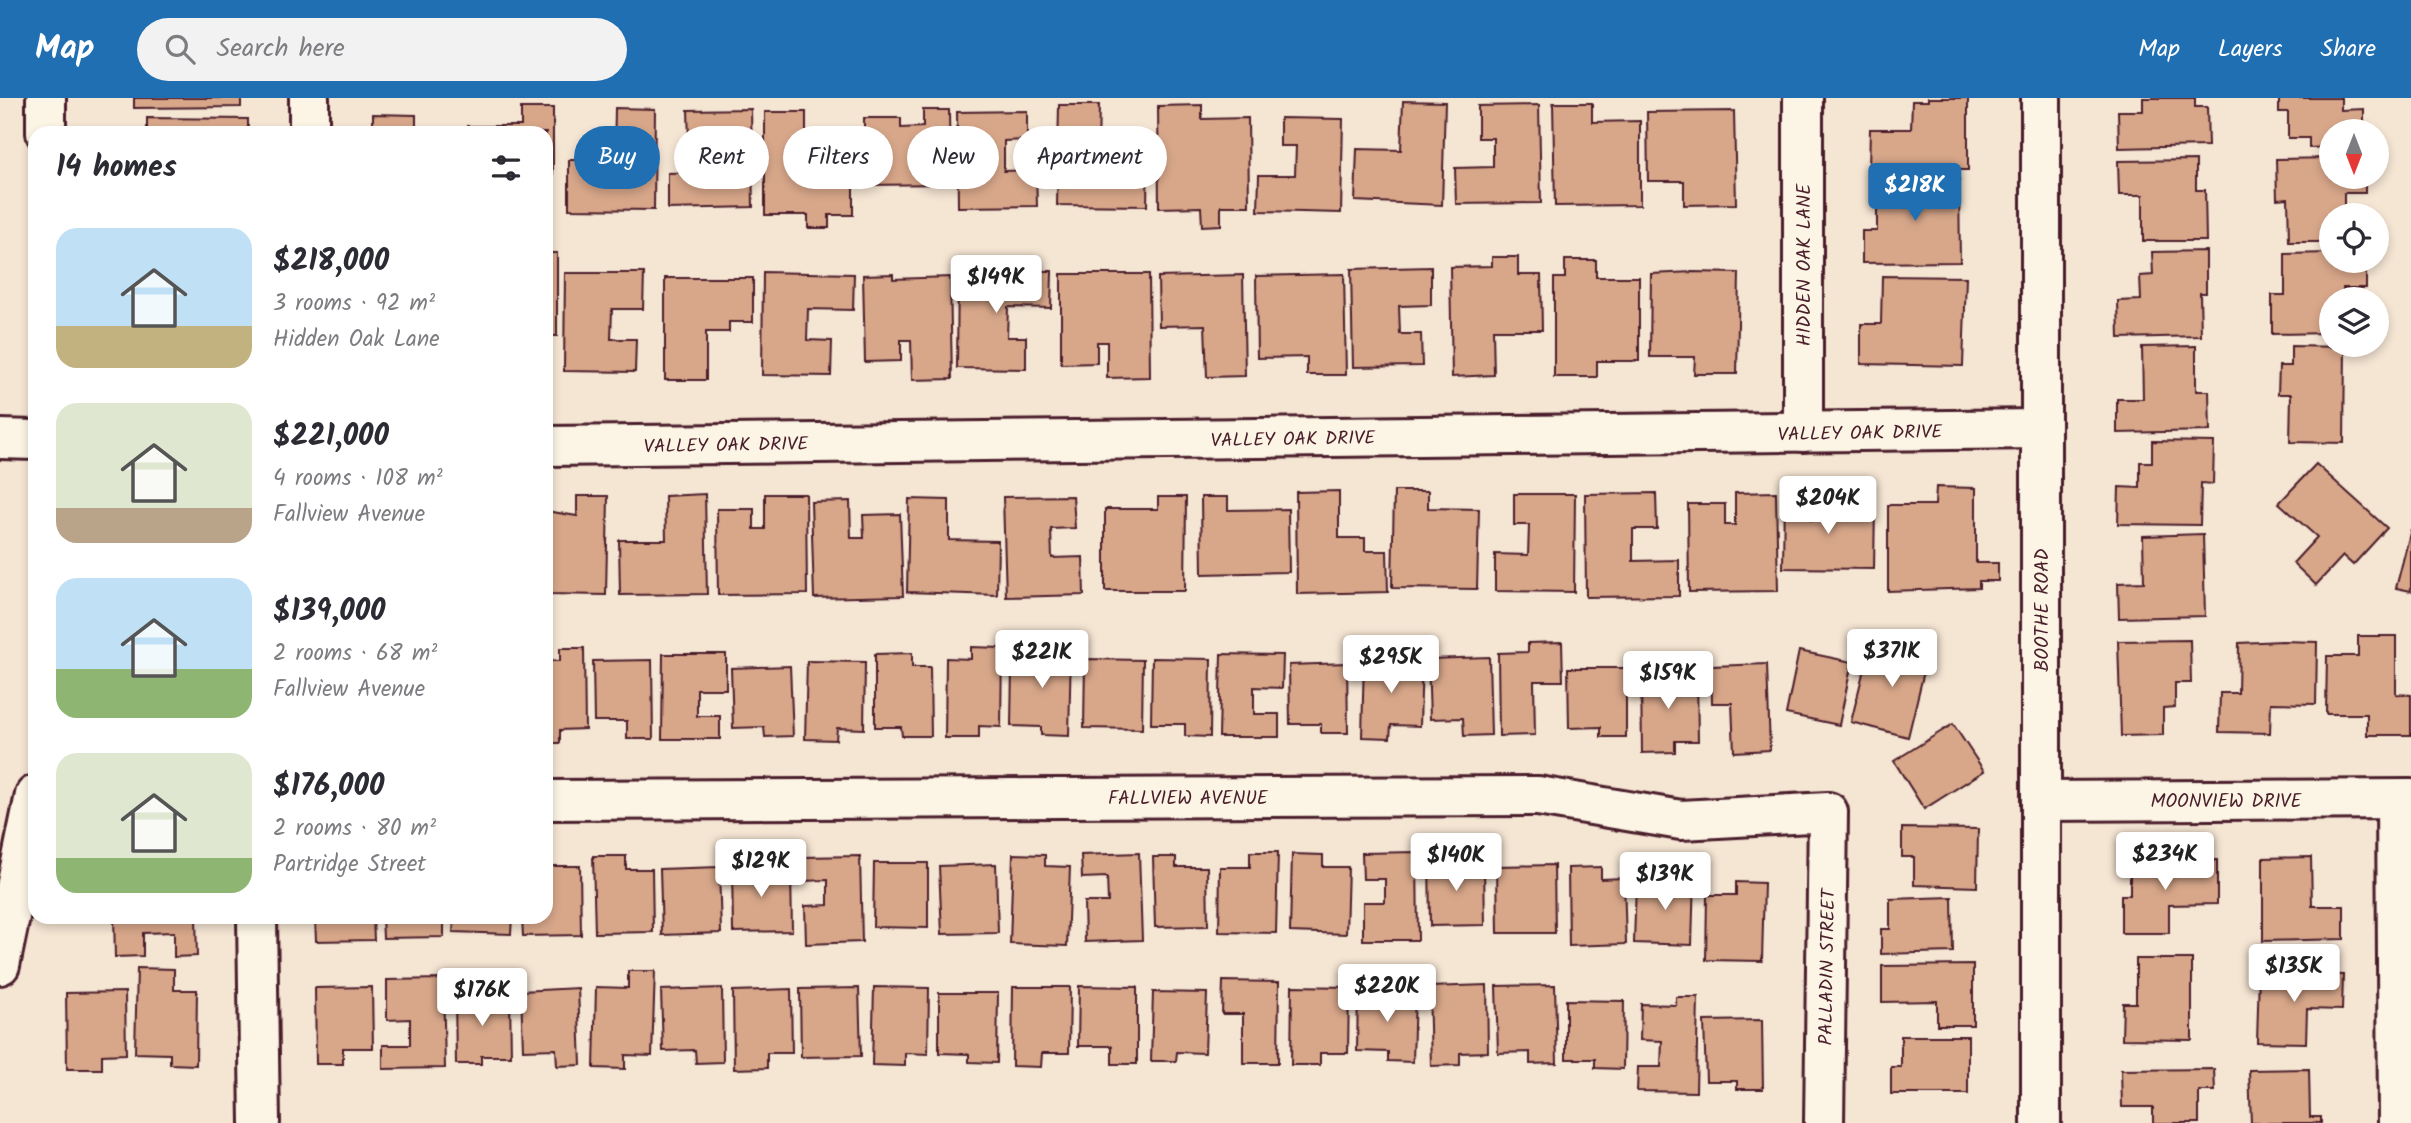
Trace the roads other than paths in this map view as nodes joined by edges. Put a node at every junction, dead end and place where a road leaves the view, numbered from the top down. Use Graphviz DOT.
graph roads {
  1 [pos="46,98"];
  2 [pos="309,98"];
  3 [pos="1803,98"];
  4 [pos="2041,98"];
  5 [pos="46,126"];
  6 [pos="309,126"];
  7 [pos="2041,429"];
  8 [pos="1803,432"];
  9 [pos="0,439"];
  10 [pos="28,440"];
  11 [pos="553,446"];
  12 [pos="2404,799"];
  13 [pos="553,800"];
  14 [pos="2041,801"];
  15 [pos="28,809"];
  16 [pos="1828,812"];
  17 [pos="14,837"];
  18 [pos="257,924"];
  19 [pos="0,965"];
  20 [pos="260,1123"];
  21 [pos="1824,1123"];
  22 [pos="2041,1123"];
  23 [pos="2398,1123"];
  1 -- 5 [label="street"];
  2 -- 6 [label="street"];
  3 -- 8 [label="street, HIDDEN OAK LANE"];
  4 -- 7 [label="street, BOOTHE ROAD"];
  7 -- 8 [label="street, VALLEY OAK DRIVE"];
  7 -- 14 [label="street, BOOTHE ROAD"];
  8 -- 11 [label="street, VALLEY OAK DRIVE"];
  9 -- 10 [label="street"];
  12 -- 14 [label="street, MOONVIEW DRIVE"];
  12 -- 23 [label="street"];
  13 -- 16 [label="street, FALLVIEW AVENUE"];
  14 -- 22 [label="street, BOOTHE ROAD"];
  15 -- 17 [label="street"];
  16 -- 21 [label="street, PALLADIN STREET"];
  17 -- 19 [label="street"];
  18 -- 20 [label="street"];
}
